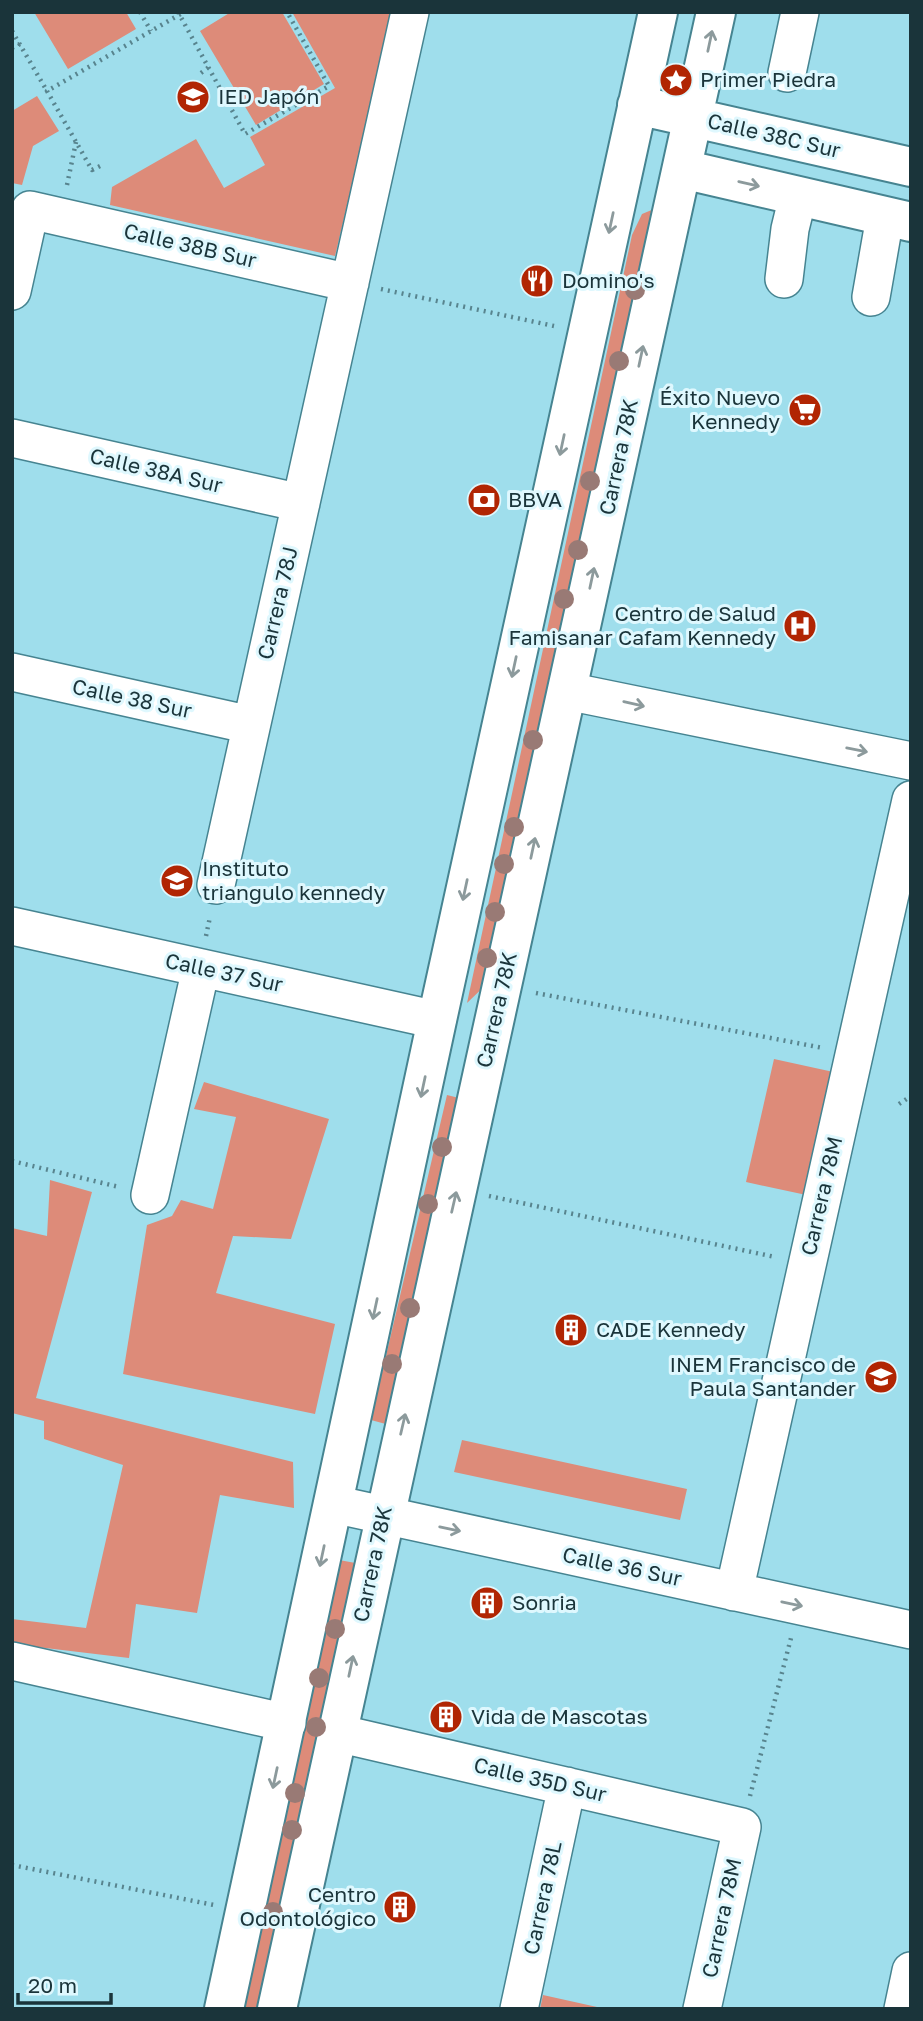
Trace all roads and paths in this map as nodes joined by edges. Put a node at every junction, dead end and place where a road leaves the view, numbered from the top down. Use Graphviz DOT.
graph roads {
  1 [pos="140,12"];
  2 [pos="287,12"];
  3 [pos="410,12"];
  4 [pos="658,12"];
  5 [pos="716,12"];
  6 [pos="800,12"];
  7 [pos="180,13"];
  8 [pos="151,31"];
  9 [pos="12,32"];
  10 [pos="20,44"];
  11 [pos="12,48"];
  12 [pos="209,67"];
  13 [pos="201,73"];
  14 [pos="787,73"];
  15 [pos="47,90"];
  16 [pos="637,105"];
  17 [pos="66,111"];
  18 [pos="61,114"];
  19 [pos="693,118"];
  20 [pos="76,141"];
  21 [pos="100,166"];
  22 [pos="911,167"];
  23 [pos="682,169"];
  24 [pos="65,195"];
  25 [pos="797,196"];
  26 [pos="898,220"];
  27 [pos="784,279"];
  28 [pos="350,283"];
  29 [pos="12,291"];
  30 [pos="871,297"];
  31 [pos="565,328"];
  32 [pos="12,438"];
  33 [pos="300,503"];
  34 [pos="12,673"];
  35 [pos="567,691"];
  36 [pos="251,725"];
  37 [pos="911,761"];
  38 [pos="911,800"];
  39 [pos="216,885"];
  40 [pos="12,926"];
  41 [pos="201,968"];
  42 [pos="518,990"];
  43 [pos="437,1020"];
  44 [pos="854,1055"];
  45 [pos="911,1096"];
  46 [pos="899,1104"];
  47 [pos="12,1161"];
  48 [pos="150,1195"];
  49 [pos="487,1196"];
  50 [pos="807,1264"];
  51 [pos="336,1491"];
  52 [pos="386,1503"];
  53 [pos="737,1579"];
  54 [pos="911,1604"];
  55 [pos="799,1606"];
  56 [pos="911,1630"];
  57 [pos="12,1661"];
  58 [pos="287,1723"];
  59 [pos="337,1733"];
  60 [pos="567,1786"];
  61 [pos="742,1827"];
  62 [pos="12,1865"];
  63 [pos="226,1907"];
  64 [pos="911,1971"];
  65 [pos="224,2009"];
  66 [pos="277,2009"];
  67 [pos="519,2009"];
  68 [pos="702,2009"];
  69 [pos="903,2009"];
  1 -- 8 [label="path"];
  2 -- 12 [label="path"];
  3 -- 28 [label="street, Carrera 78J"];
  4 -- 16 [label="main road"];
  19 -- 5 [label="main road, Carrera 78K, one-way"];
  6 -- 14 [label="street"];
  7 -- 8 [label="path"];
  7 -- 12 [label="path"];
  8 -- 15 [label="path"];
  9 -- 10 [label="path"];
  10 -- 11 [label="path"];
  10 -- 15 [label="path"];
  12 -- 13 [label="path"];
  15 -- 18 [label="path"];
  16 -- 19 [label="main road, Calle 38C Sur"];
  16 -- 43 [label="main road, one-way"];
  17 -- 18 [label="path"];
  18 -- 20 [label="path"];
  19 -- 22 [label="main road, Calle 38C Sur"];
  19 -- 23 [label="main road, Carrera 78K"];
  20 -- 21 [label="path"];
  20 -- 24 [label="path"];
  23 -- 25 [label="main road, one-way"];
  35 -- 23 [label="main road, Carrera 78K, one-way"];
  25 -- 26 [label="main road"];
  25 -- 27 [label="street"];
  26 -- 30 [label="street"];
  28 -- 29 [label="street, Calle 38B Sur"];
  28 -- 31 [label="path"];
  28 -- 33 [label="street, Carrera 78J"];
  32 -- 33 [label="street, Calle 38A Sur"];
  33 -- 36 [label="street, Carrera 78J"];
  34 -- 36 [label="street, Calle 38 Sur"];
  35 -- 37 [label="street, one-way"];
  42 -- 35 [label="main road, Carrera 78K, one-way"];
  36 -- 39 [label="street, Carrera 78J"];
  38 -- 44 [label="street, Carrera 78M"];
  39 -- 41 [label="path"];
  40 -- 41 [label="street, Calle 37 Sur"];
  41 -- 43 [label="street, Calle 37 Sur"];
  41 -- 48 [label="street"];
  42 -- 43 [label="main road"];
  42 -- 44 [label="path"];
  52 -- 42 [label="main road, Carrera 78K, one-way"];
  43 -- 51 [label="main road, one-way"];
  44 -- 50 [label="street, Carrera 78M"];
  45 -- 46 [label="path"];
  47 -- 48 [label="path"];
  49 -- 50 [label="path"];
  50 -- 53 [label="street, Carrera 78M"];
  51 -- 52 [label="street, Calle 36 Sur"];
  51 -- 58 [label="main road, one-way"];
  52 -- 53 [label="street, Calle 36 Sur"];
  59 -- 52 [label="main road, Carrera 78K, one-way"];
  53 -- 54 [label="street, Calle 36 Sur"];
  53 -- 55 [label="street, Calle 36 Sur, one-way"];
  55 -- 56 [label="street, Calle 36 Sur"];
  55 -- 61 [label="path"];
  57 -- 58 [label="street"];
  58 -- 65 [label="main road, one-way"];
  59 -- 60 [label="street, Calle 35D Sur"];
  59 -- 66 [label="main road, Carrera 78K"];
  60 -- 61 [label="street, Calle 35D Sur"];
  60 -- 67 [label="street, Carrera 78L"];
  61 -- 68 [label="street, Carrera 78M"];
  62 -- 63 [label="path"];
  64 -- 69 [label="street"];
}
